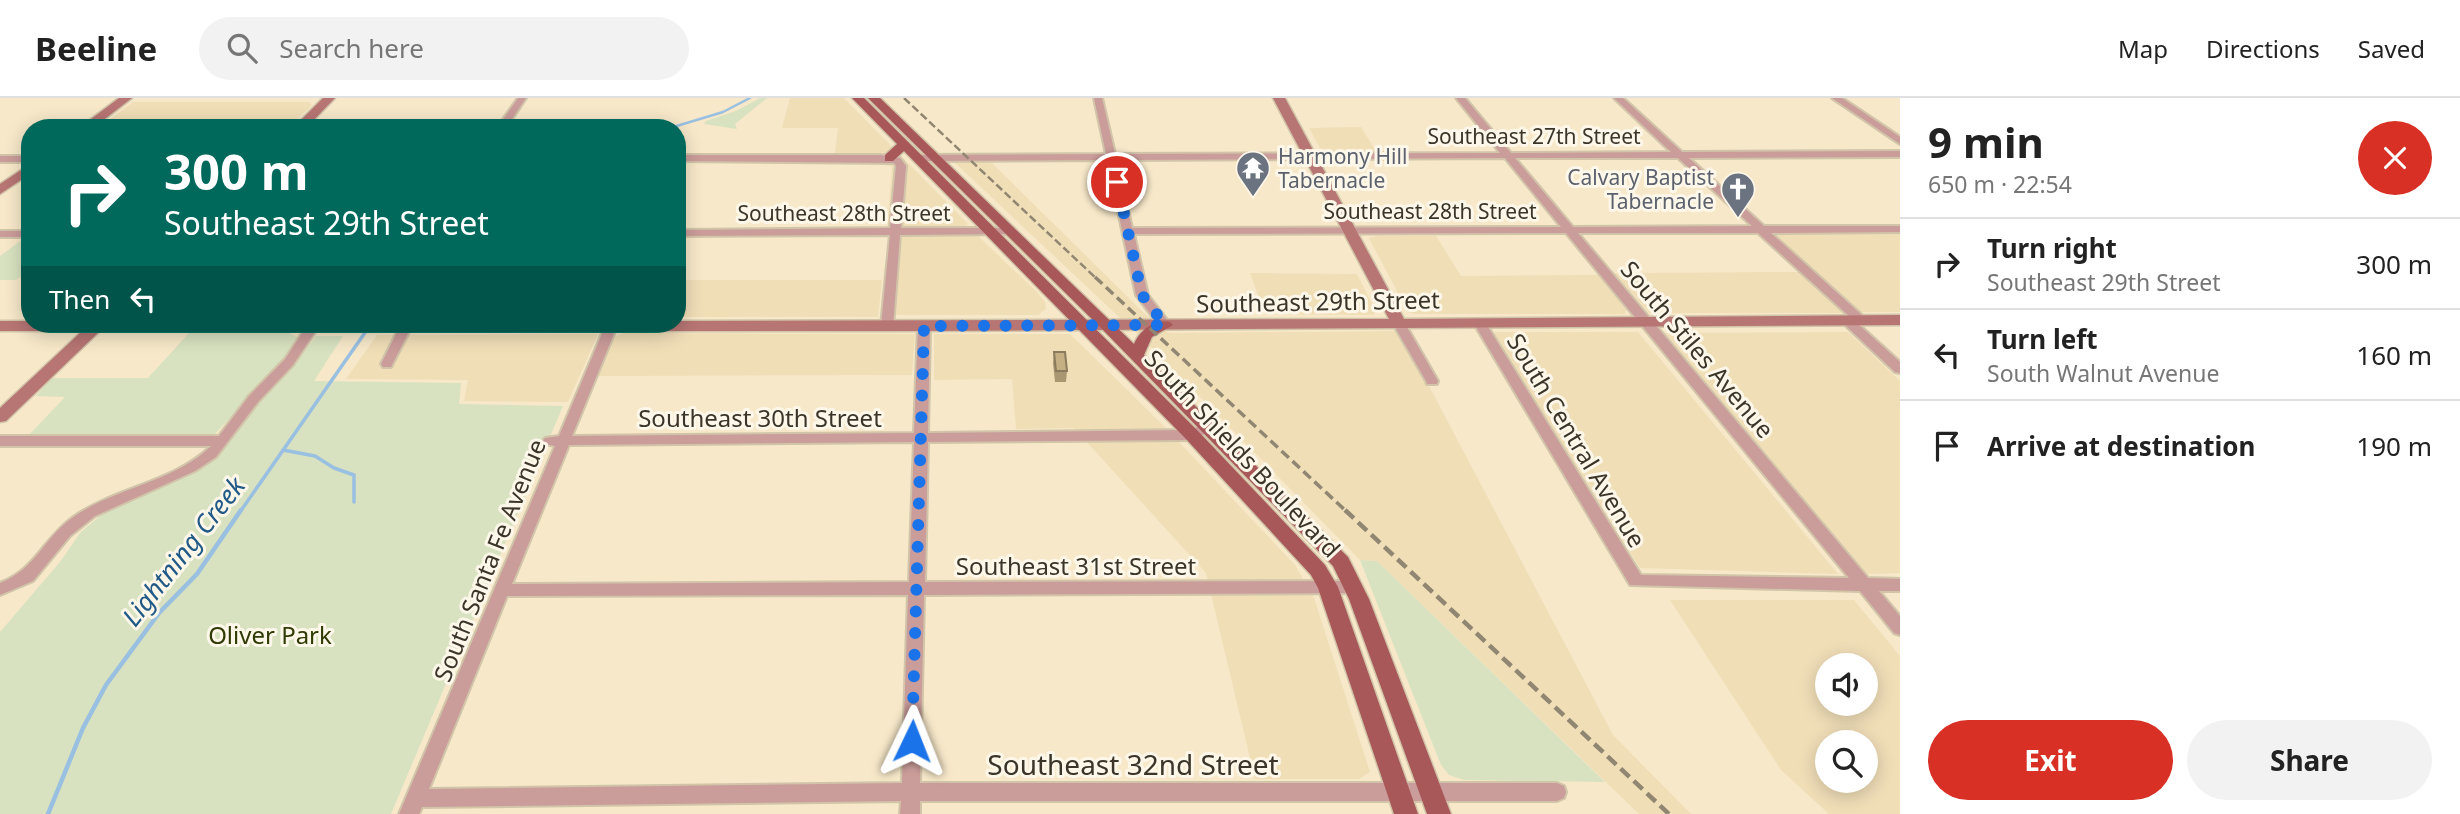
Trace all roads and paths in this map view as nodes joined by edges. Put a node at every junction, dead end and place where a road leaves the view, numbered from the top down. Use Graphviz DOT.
graph roads {
  1 [pos="125,98"];
  2 [pos="329,98"];
  3 [pos="522,98"];
  4 [pos="858,98"];
  5 [pos="874,98"];
  6 [pos="1098,98"];
  7 [pos="1279,98"];
  8 [pos="1460,98"];
  9 [pos="1618,98"];
  10 [pos="1836,98"];
  11 [pos="97,119"];
  12 [pos="308,119"];
  13 [pos="507,119"];
  14 [pos="1900,142"];
  15 [pos="904,145"];
  16 [pos="1900,154"];
  17 [pos="1508,155"];
  18 [pos="1680,155"];
  19 [pos="1310,156"];
  20 [pos="934,157"];
  21 [pos="1111,157"];
  22 [pos="686,158"];
  23 [pos="889,158"];
  24 [pos="917,158"];
  25 [pos="0,159"];
  26 [pos="21,159"];
  27 [pos="21,175"];
  28 [pos="0,190"];
  29 [pos="1761,229"];
  30 [pos="1900,229"];
  31 [pos="1570,230"];
  32 [pos="1010,231"];
  33 [pos="1349,231"];
  34 [pos="989,232"];
  35 [pos="1129,232"];
  36 [pos="686,233"];
  37 [pos="894,233"];
  38 [pos="0,234"];
  39 [pos="21,234"];
  40 [pos="1853,320"];
  41 [pos="1900,320"];
  42 [pos="1645,321"];
  43 [pos="1398,322"];
  44 [pos="1479,322"];
  45 [pos="686,325"];
  46 [pos="1084,325"];
  47 [pos="1165,325"];
  48 [pos="0,326"];
  49 [pos="21,326"];
  50 [pos="887,326"];
  51 [pos="924,326"];
  52 [pos="1107,326"];
  53 [pos="89,333"];
  54 [pos="308,333"];
  55 [pos="397,333"];
  56 [pos="607,333"];
  57 [pos="1136,356"];
  58 [pos="387,364"];
  59 [pos="1900,369"];
  60 [pos="1432,381"];
  61 [pos="0,417"];
  62 [pos="1200,431"];
  63 [pos="919,439"];
  64 [pos="0,441"];
  65 [pos="223,441"];
  66 [pos="557,441"];
  67 [pos="1865,585"];
  68 [pos="1900,585"];
  69 [pos="1328,587"];
  70 [pos="1354,587"];
  71 [pos="916,588"];
  72 [pos="0,589"];
  73 [pos="503,590"];
  74 [pos="1900,628"];
  75 [pos="910,792"];
  76 [pos="1557,792"];
  77 [pos="1402,803"];
  78 [pos="1434,803"];
  79 [pos="412,806"];
  80 [pos="910,814"];
  1 -- 11 [label="main road"];
  2 -- 12 [label="main road"];
  3 -- 13 [label="street"];
  4 -- 15 [label="main road, South Shields Boulevard"];
  5 -- 20 [label="main road, South Shields Boulevard"];
  6 -- 21 [label="street"];
  7 -- 19 [label="main road"];
  8 -- 17 [label="street, South Stiles Avenue"];
  9 -- 18 [label="street"];
  10 -- 14 [label="street"];
  15 -- 23 [label="main road"];
  15 -- 24 [label="main road, South Shields Boulevard"];
  16 -- 18 [label="street, Southeast 27th Street"];
  17 -- 18 [label="street, Southeast 27th Street"];
  17 -- 19 [label="street, Southeast 27th Street"];
  17 -- 31 [label="street, South Stiles Avenue"];
  18 -- 29 [label="street"];
  19 -- 21 [label="street, Southeast 27th Street"];
  19 -- 33 [label="main road"];
  20 -- 21 [label="street, Southeast 27th Street"];
  20 -- 24 [label="street, Southeast 27th Street"];
  20 -- 32 [label="main road, South Shields Boulevard"];
  21 -- 35 [label="street"];
  22 -- 23 [label="street"];
  23 -- 37 [label="street"];
  24 -- 34 [label="main road, South Shields Boulevard"];
  25 -- 26 [label="street"];
  27 -- 28 [label="main road"];
  29 -- 30 [label="street, Southeast 28th Street"];
  29 -- 31 [label="street, Southeast 28th Street"];
  29 -- 40 [label="street"];
  31 -- 33 [label="street, Southeast 28th Street"];
  31 -- 42 [label="street, South Stiles Avenue"];
  32 -- 34 [label="street, Southeast 28th Street"];
  32 -- 52 [label="main road, South Shields Boulevard"];
  33 -- 35 [label="street, Southeast 28th Street"];
  33 -- 43 [label="main road"];
  34 -- 37 [label="street, Southeast 28th Street"];
  34 -- 46 [label="main road, South Shields Boulevard"];
  35 -- 47 [label="street"];
  36 -- 37 [label="street, Southeast 28th Street"];
  37 -- 50 [label="street"];
  38 -- 39 [label="street"];
  40 -- 41 [label="main road, Southeast 29th Street"];
  40 -- 42 [label="main road, Southeast 29th Street"];
  40 -- 59 [label="street"];
  42 -- 44 [label="main road, Southeast 29th Street"];
  42 -- 67 [label="street, South Stiles Avenue"];
  43 -- 44 [label="main road, Southeast 29th Street"];
  43 -- 47 [label="main road, Southeast 29th Street"];
  43 -- 60 [label="street"];
  44 -- 67 [label="street, South Central Avenue"];
  45 -- 50 [label="main road, Southeast 29th Street"];
  46 -- 51 [label="main road, Southeast 29th Street"];
  46 -- 52 [label="main road, Southeast 29th Street"];
  46 -- 62 [label="main road, South Shields Boulevard"];
  47 -- 52 [label="main road, Southeast 29th Street"];
  47 -- 57 [label="main road"];
  48 -- 49 [label="main road, Southeast 29th Street"];
  50 -- 51 [label="main road, Southeast 29th Street"];
  51 -- 63 [label="street"];
  52 -- 57 [label="main road, South Shields Boulevard"];
  53 -- 61 [label="main road"];
  54 -- 65 [label="street"];
  55 -- 58 [label="street"];
  56 -- 66 [label="street, South Santa Fe Avenue"];
  57 -- 62 [label="main road, South Shields Boulevard"];
  62 -- 63 [label="street, Southeast 30th Street"];
  62 -- 69 [label="main road, South Shields Boulevard"];
  62 -- 70 [label="main road, South Shields Boulevard"];
  63 -- 66 [label="street, Southeast 30th Street"];
  63 -- 71 [label="street"];
  64 -- 65 [label="street"];
  65 -- 72 [label="street"];
  66 -- 73 [label="street, South Santa Fe Avenue"];
  67 -- 68 [label="street"];
  67 -- 74 [label="street, South Stiles Avenue"];
  69 -- 70 [label="street, Southeast 31st Street"];
  69 -- 71 [label="street, Southeast 31st Street"];
  69 -- 77 [label="main road, South Shields Boulevard"];
  70 -- 78 [label="main road, South Shields Boulevard"];
  71 -- 73 [label="street, Southeast 31st Street"];
  71 -- 75 [label="street"];
  73 -- 79 [label="street, South Santa Fe Avenue"];
  75 -- 77 [label="street, Southeast 32nd Street"];
  75 -- 79 [label="street, Southeast 32nd Street"];
  75 -- 80 [label="street"];
  76 -- 78 [label="street, Southeast 32nd Street"];
  77 -- 78 [label="street, Southeast 32nd Street"];
}
